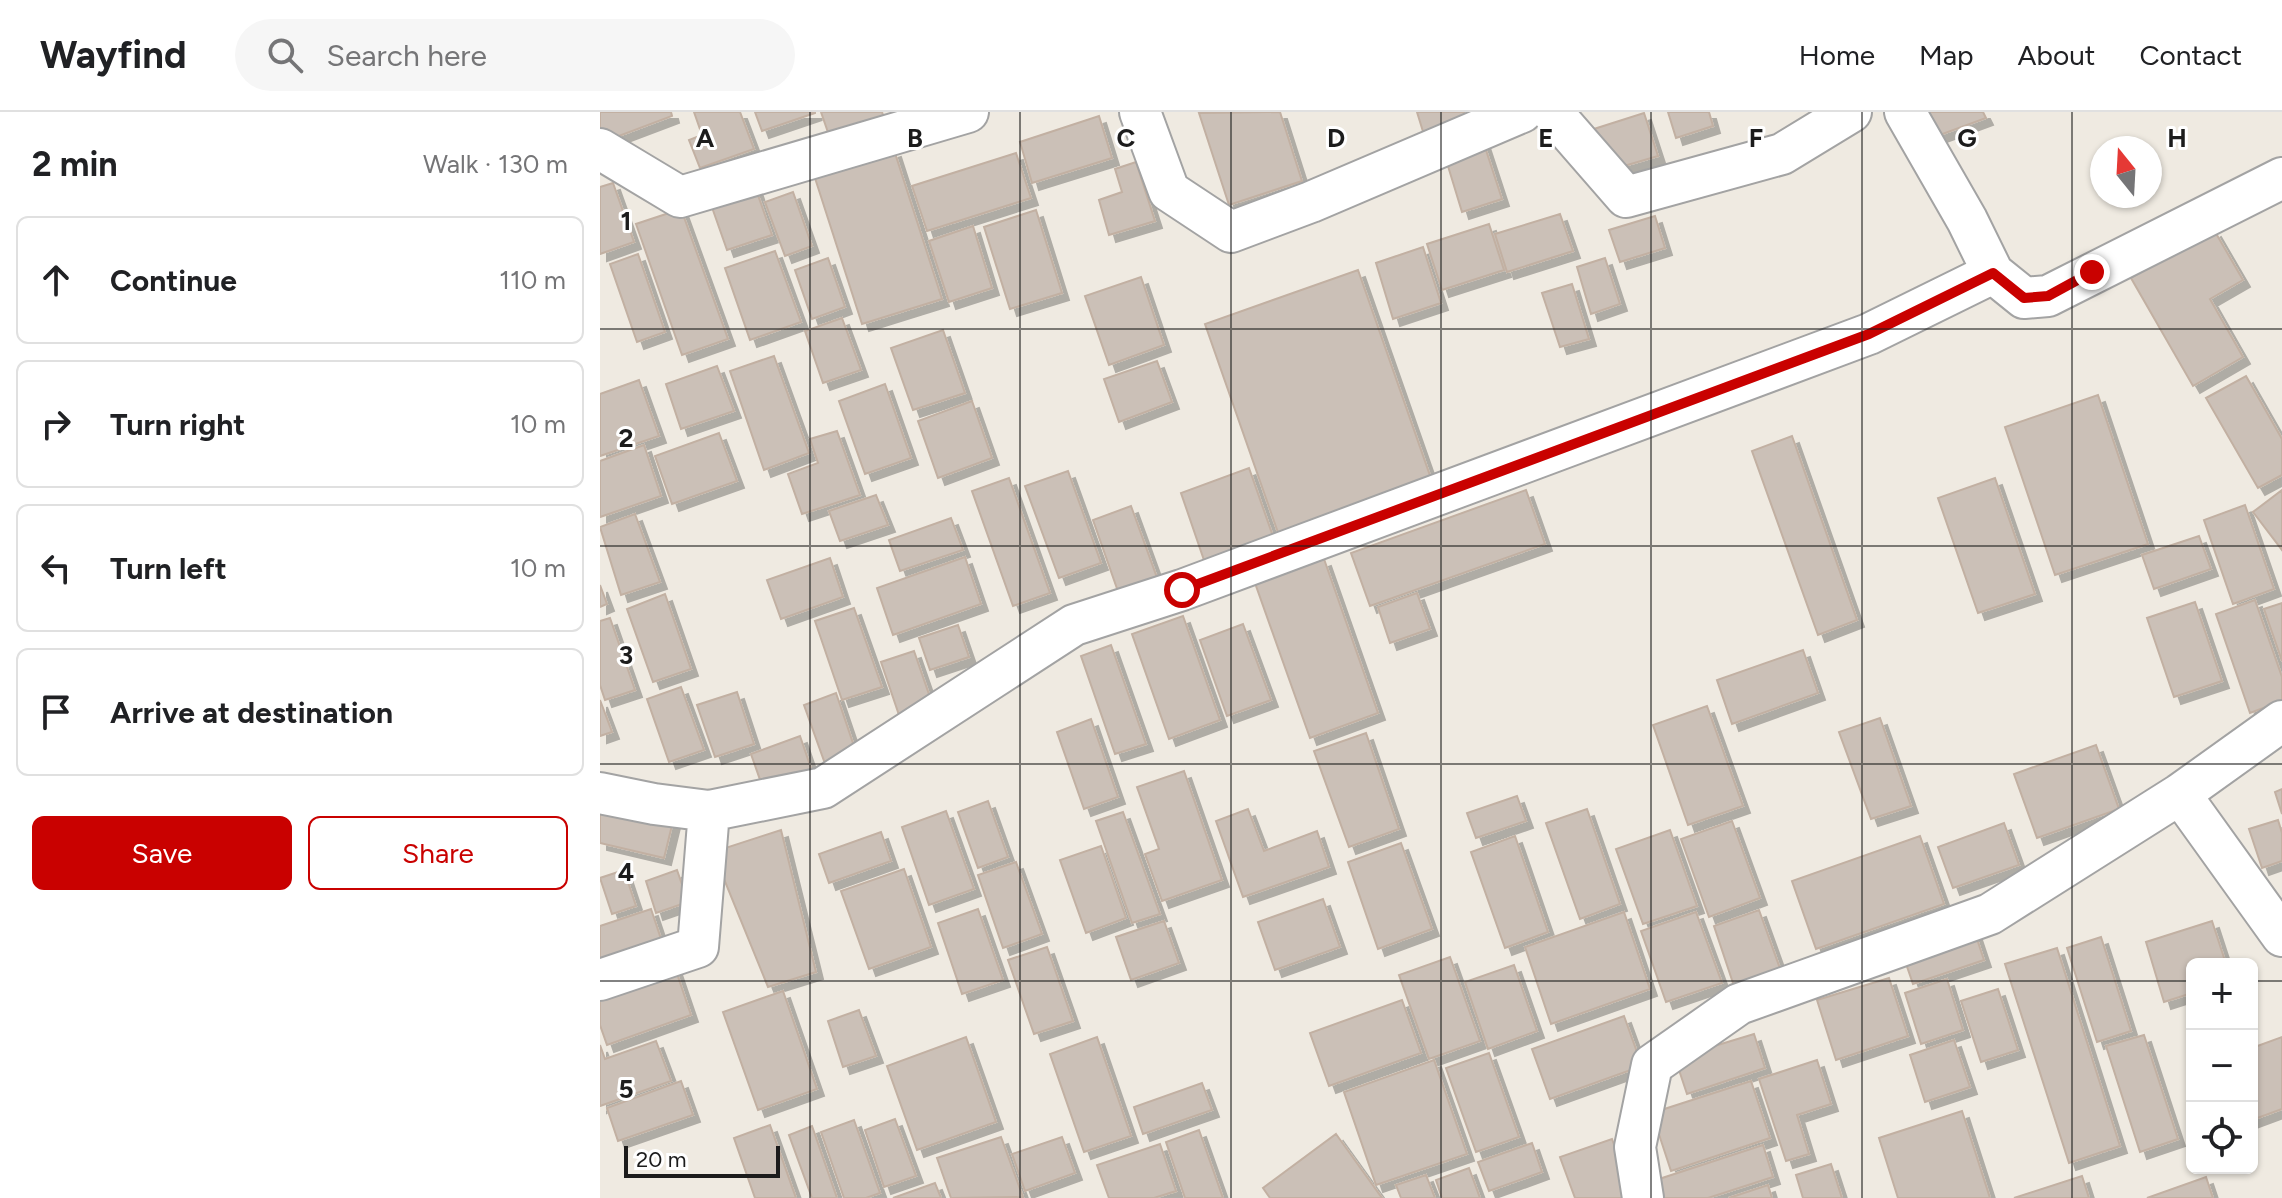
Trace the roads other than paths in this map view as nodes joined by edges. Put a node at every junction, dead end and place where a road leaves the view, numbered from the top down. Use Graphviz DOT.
graph roads {
  1 [pos="968,112"];
  2 [pos="1140,112"];
  3 [pos="1522,112"];
  4 [pos="1552,112"];
  5 [pos="1851,112"];
  6 [pos="1905,112"];
  7 [pos="600,149"];
  8 [pos="2282,178"];
  9 [pos="1993,273"];
  10 [pos="2282,721"];
  11 [pos="600,793"];
  12 [pos="2180,794"];
  13 [pos="709,811"];
  14 [pos="2282,936"];
  15 [pos="600,980"];
  16 [pos="1643,1198"];
  1 -- 7 [label="street"];
  2 -- 3 [label="street"];
  4 -- 5 [label="street"];
  6 -- 9 [label="street"];
  8 -- 9 [label="street"];
  9 -- 13 [label="street"];
  10 -- 12 [label="street"];
  11 -- 13 [label="street"];
  12 -- 14 [label="street"];
  12 -- 16 [label="street"];
  13 -- 15 [label="street"];
}
